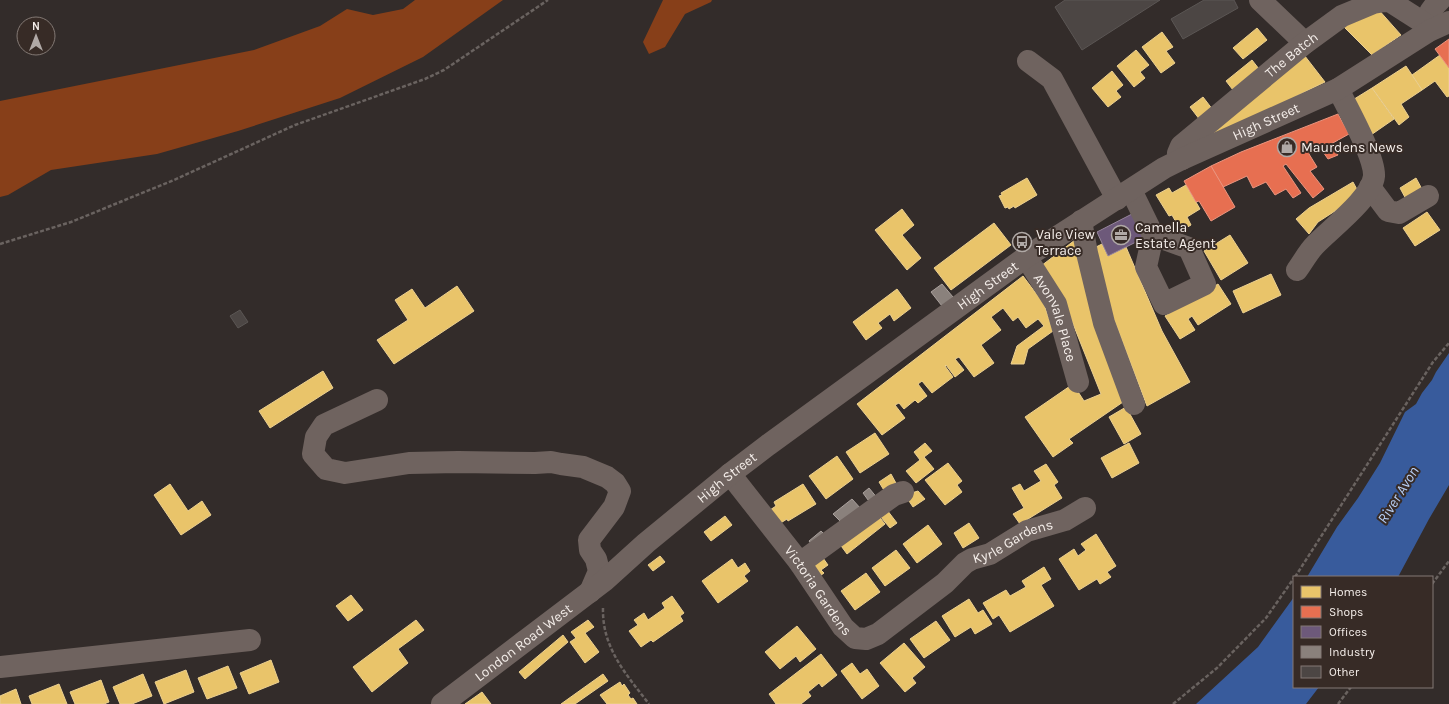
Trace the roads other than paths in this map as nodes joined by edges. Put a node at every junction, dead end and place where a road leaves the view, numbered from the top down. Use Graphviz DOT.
graph roads {
  1 [pos="1260,0"];
  2 [pos="1440,0"];
  3 [pos="1449,22"];
  4 [pos="1428,28"];
  5 [pos="1304,44"];
  6 [pos="1028,60"];
  7 [pos="1338,90"];
  8 [pos="1182,159"];
  9 [pos="1370,187"];
  10 [pos="1124,194"];
  11 [pos="1428,196"];
  12 [pos="1081,221"];
  13 [pos="1153,235"];
  14 [pos="1026,256"];
  15 [pos="1297,270"];
  16 [pos="1078,382"];
  17 [pos="377,400"];
  18 [pos="1134,404"];
  19 [pos="730,474"];
  20 [pos="903,492"];
  21 [pos="1086,508"];
  22 [pos="800,564"];
  23 [pos="945,583"];
  24 [pos="597,586"];
  25 [pos="250,640"];
  26 [pos="0,667"];
  27 [pos="442,704"];
  1 -- 5 [label="street"];
  2 -- 4 [label="street"];
  3 -- 4 [label="street, High Street"];
  4 -- 5 [label="street, The Batch"];
  4 -- 7 [label="street, High Street"];
  5 -- 8 [label="street, The Batch"];
  6 -- 10 [label="street"];
  7 -- 8 [label="street, High Street"];
  7 -- 9 [label="street"];
  8 -- 10 [label="street, High Street"];
  9 -- 11 [label="street"];
  9 -- 15 [label="street"];
  10 -- 12 [label="street, High Street"];
  10 -- 13 [label="street"];
  12 -- 14 [label="street, High Street"];
  12 -- 18 [label="street"];
  14 -- 16 [label="street, Avonvale Place"];
  14 -- 19 [label="street, High Street"];
  17 -- 24 [label="street"];
  19 -- 22 [label="street, Victoria Gardens"];
  19 -- 24 [label="street, High Street"];
  20 -- 22 [label="street"];
  21 -- 23 [label="street, Kyrle Gardens"];
  22 -- 23 [label="street, Victoria Gardens"];
  24 -- 27 [label="street, London Road West"];
  25 -- 26 [label="street"];
}
